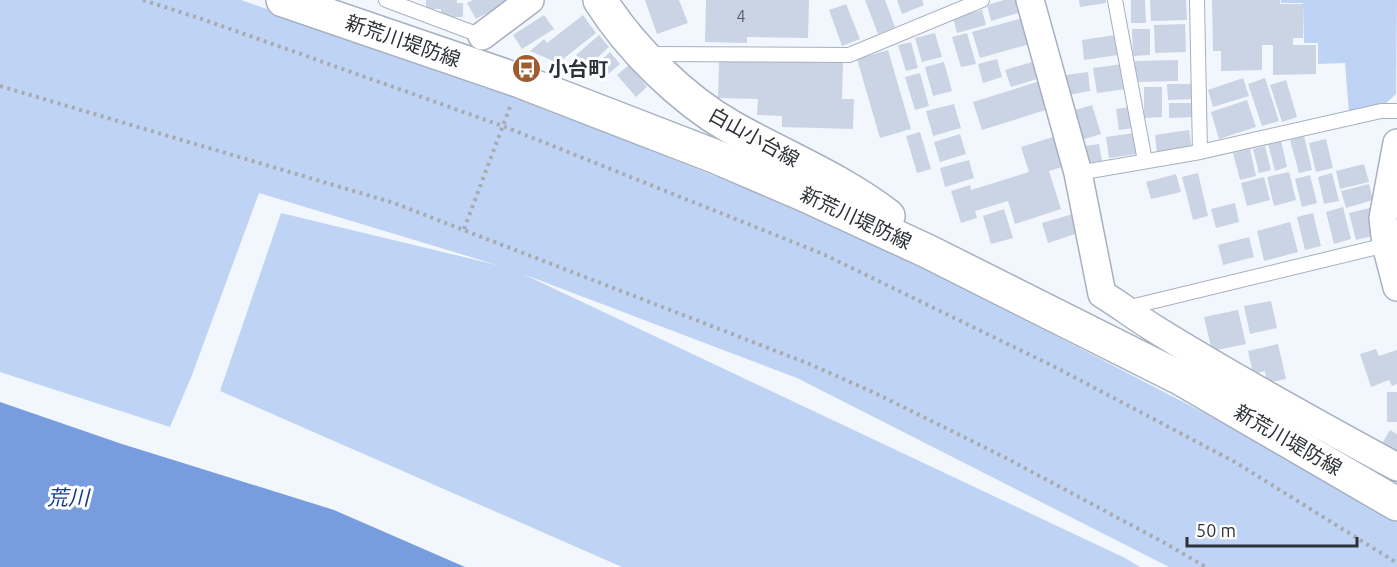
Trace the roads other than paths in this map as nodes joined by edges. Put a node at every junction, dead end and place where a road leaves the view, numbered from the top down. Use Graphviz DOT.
graph roads {
  1 [pos="283,0"];
  2 [pos="386,0"];
  3 [pos="529,0"];
  4 [pos="600,0"];
  5 [pos="982,0"];
  6 [pos="1030,0"];
  7 [pos="1115,0"];
  8 [pos="1197,0"];
  9 [pos="482,36"];
  10 [pos="642,54"];
  11 [pos="1397,111"];
  12 [pos="1397,143"];
  13 [pos="1200,152"];
  14 [pos="1145,161"];
  15 [pos="1078,173"];
  16 [pos="1386,245"];
  17 [pos="927,251"];
  18 [pos="1397,287"];
  19 [pos="1126,308"];
  20 [pos="1397,467"];
  21 [pos="1397,504"];
  1 -- 17 [label="main road, 新荒川堤防線"];
  2 -- 9 [label="lane"];
  3 -- 9 [label="street"];
  4 -- 10 [label="main road, 白山小台線"];
  5 -- 10 [label="lane"];
  6 -- 15 [label="street"];
  7 -- 14 [label="lane"];
  8 -- 13 [label="lane"];
  10 -- 17 [label="main road, 白山小台線"];
  11 -- 13 [label="lane"];
  12 -- 16 [label="street"];
  13 -- 14 [label="lane"];
  14 -- 15 [label="lane"];
  15 -- 19 [label="street"];
  16 -- 18 [label="street"];
  16 -- 19 [label="lane"];
  17 -- 21 [label="main road, 新荒川堤防線"];
  19 -- 20 [label="street"];
}
